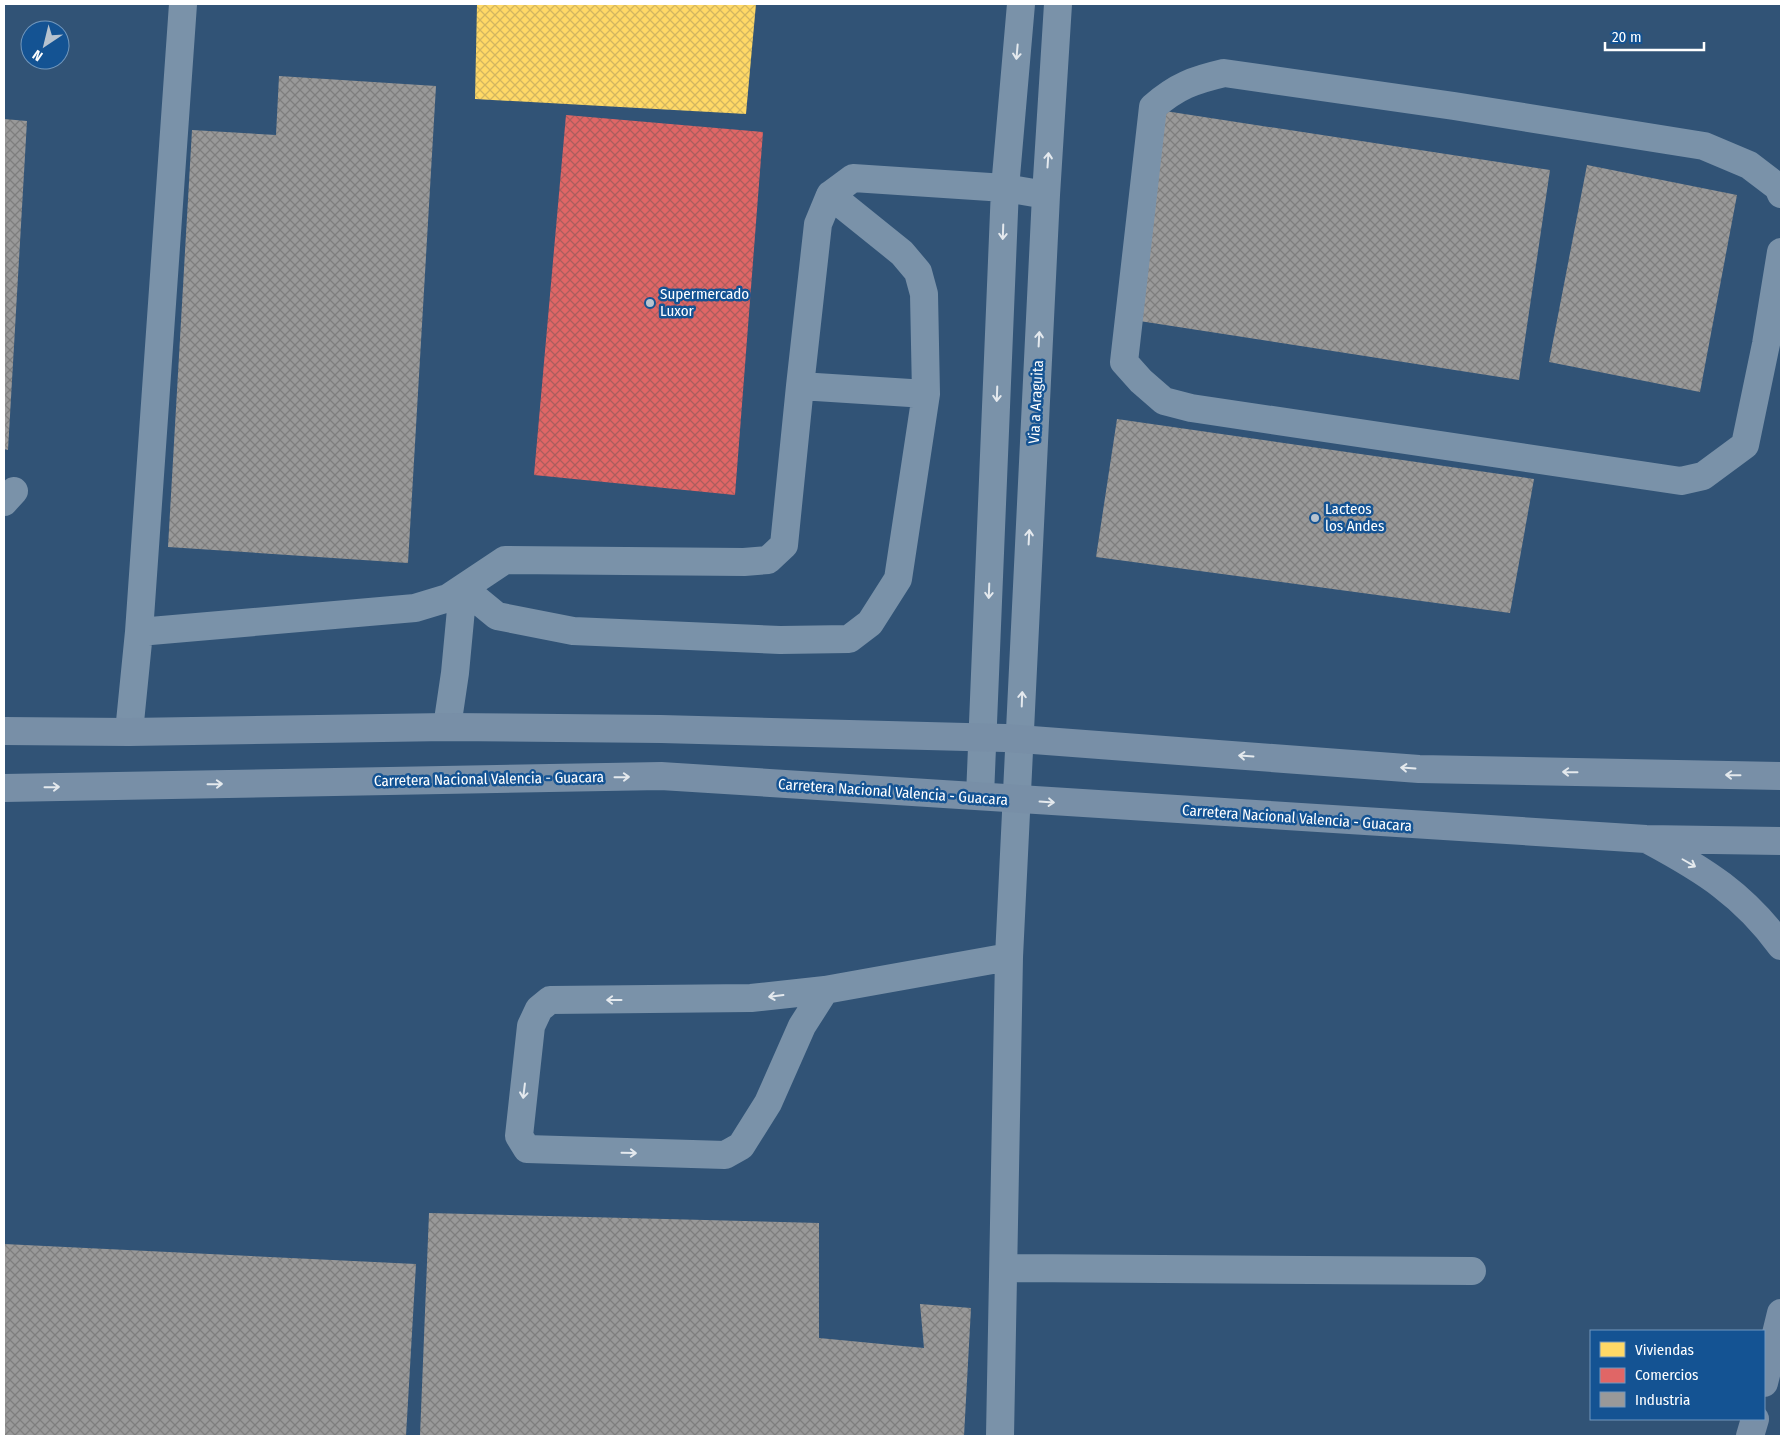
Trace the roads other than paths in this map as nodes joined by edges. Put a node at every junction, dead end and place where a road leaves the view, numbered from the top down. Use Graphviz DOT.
graph roads {
  1 [pos="183,4"];
  2 [pos="1021,4"];
  3 [pos="1058,4"];
  4 [pos="1005,188"];
  5 [pos="1781,194"];
  6 [pos="830,195"];
  7 [pos="1046,195"];
  8 [pos="1781,252"];
  9 [pos="1774,344"];
  10 [pos="800,386"];
  11 [pos="926,394"];
  12 [pos="463,588"];
  13 [pos="139,632"];
  14 [pos="446,727"];
  15 [pos="4,731"];
  16 [pos="129,732"];
  17 [pos="982,737"];
  18 [pos="1021,739"];
  19 [pos="1781,776"];
  20 [pos="4,788"];
  21 [pos="980,796"];
  22 [pos="1019,800"];
  23 [pos="1646,839"];
  24 [pos="1781,841"];
  25 [pos="1781,946"];
  26 [pos="1010,957"];
  27 [pos="825,990"];
  28 [pos="1005,1268"];
  29 [pos="1472,1271"];
  30 [pos="1781,1313"];
  31 [pos="1765,1379"];
  32 [pos="1755,1420"];
  33 [pos="1000,1436"];
  34 [pos="1750,1436"];
  1 -- 13 [label="street"];
  2 -- 4 [label="street, one-way"];
  7 -- 3 [label="street, Via a Araguita, one-way"];
  4 -- 6 [label="street"];
  4 -- 7 [label="street"];
  4 -- 17 [label="street, one-way"];
  5 -- 9 [label="street"];
  6 -- 10 [label="street"];
  6 -- 11 [label="street"];
  18 -- 7 [label="street, Via a Araguita, one-way"];
  8 -- 9 [label="street"];
  10 -- 11 [label="street"];
  10 -- 12 [label="street"];
  11 -- 12 [label="street"];
  12 -- 13 [label="street"];
  12 -- 14 [label="street"];
  13 -- 16 [label="street"];
  14 -- 16 [label="main road"];
  14 -- 17 [label="main road"];
  15 -- 16 [label="main road"];
  17 -- 18 [label="main road"];
  17 -- 21 [label="street"];
  19 -- 18 [label="main road, one-way"];
  18 -- 22 [label="street, Via a Araguita"];
  20 -- 21 [label="main road, Carretera Nacional Valencia - Guacara, one-way"];
  21 -- 22 [label="main road, Carretera Nacional Valencia - Guacara"];
  22 -- 23 [label="main road, Carretera Nacional Valencia - Guacara, one-way"];
  22 -- 26 [label="street, Via a Araguita"];
  23 -- 24 [label="main road, Carretera Nacional Valencia - Guacara"];
  23 -- 25 [label="main road, one-way"];
  26 -- 27 [label="street"];
  26 -- 28 [label="street, Via a Araguita"];
  27 -- 27 [label="street, one-way"];
  28 -- 29 [label="street"];
  28 -- 33 [label="street, Via a Araguita"];
  30 -- 31 [label="main road"];
  32 -- 34 [label="main road"];
}
